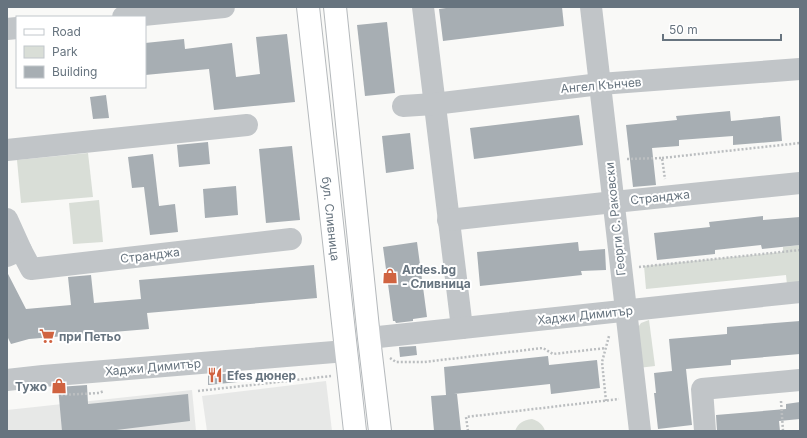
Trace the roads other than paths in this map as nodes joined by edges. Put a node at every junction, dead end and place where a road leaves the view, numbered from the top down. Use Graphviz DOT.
graph roads {
  1 [pos="224,7"];
  2 [pos="308,7"];
  3 [pos="335,7"];
  4 [pos="423,7"];
  5 [pos="591,7"];
  6 [pos="133,16"];
  7 [pos="800,69"];
  8 [pos="600,84"];
  9 [pos="434,104"];
  10 [pos="403,106"];
  11 [pos="247,125"];
  12 [pos="7,150"];
  13 [pos="800,183"];
  14 [pos="614,202"];
  15 [pos="7,219"];
  16 [pos="448,220"];
  17 [pos="291,239"];
  18 [pos="14,253"];
  19 [pos="800,292"];
  20 [pos="621,311"];
  21 [pos="462,328"];
  22 [pos="369,338"];
  23 [pos="346,351"];
  24 [pos="7,380"];
  25 [pos="790,381"];
  26 [pos="355,431"];
  27 [pos="380,431"];
  28 [pos="640,431"];
  29 [pos="705,431"];
  1 -- 6 [label="street"];
  2 -- 23 [label="main road, бул. Сливница"];
  3 -- 22 [label="main road"];
  4 -- 9 [label="street"];
  5 -- 8 [label="street, Георги С. Раковски"];
  7 -- 8 [label="street, Ангел Кънчев"];
  8 -- 9 [label="street, Ангел Кънчев"];
  8 -- 14 [label="street, Георги С. Раковски"];
  9 -- 10 [label="street, Ангел Кънчев"];
  9 -- 16 [label="street"];
  11 -- 12 [label="street"];
  13 -- 14 [label="street, Странджа"];
  14 -- 16 [label="street, Странджа"];
  14 -- 20 [label="street, Георги С. Раковски"];
  15 -- 18 [label="street, Странджа"];
  16 -- 21 [label="street"];
  17 -- 18 [label="street, Странджа"];
  19 -- 20 [label="street, Хаджи Димитър"];
  20 -- 21 [label="street, Хаджи Димитър"];
  20 -- 28 [label="street, Георги С. Раковски"];
  21 -- 22 [label="street, Хаджи Димитър"];
  22 -- 27 [label="main road"];
  23 -- 24 [label="street, Хаджи Димитър"];
  23 -- 26 [label="main road, бул. Сливница"];
  25 -- 29 [label="street"];
}
